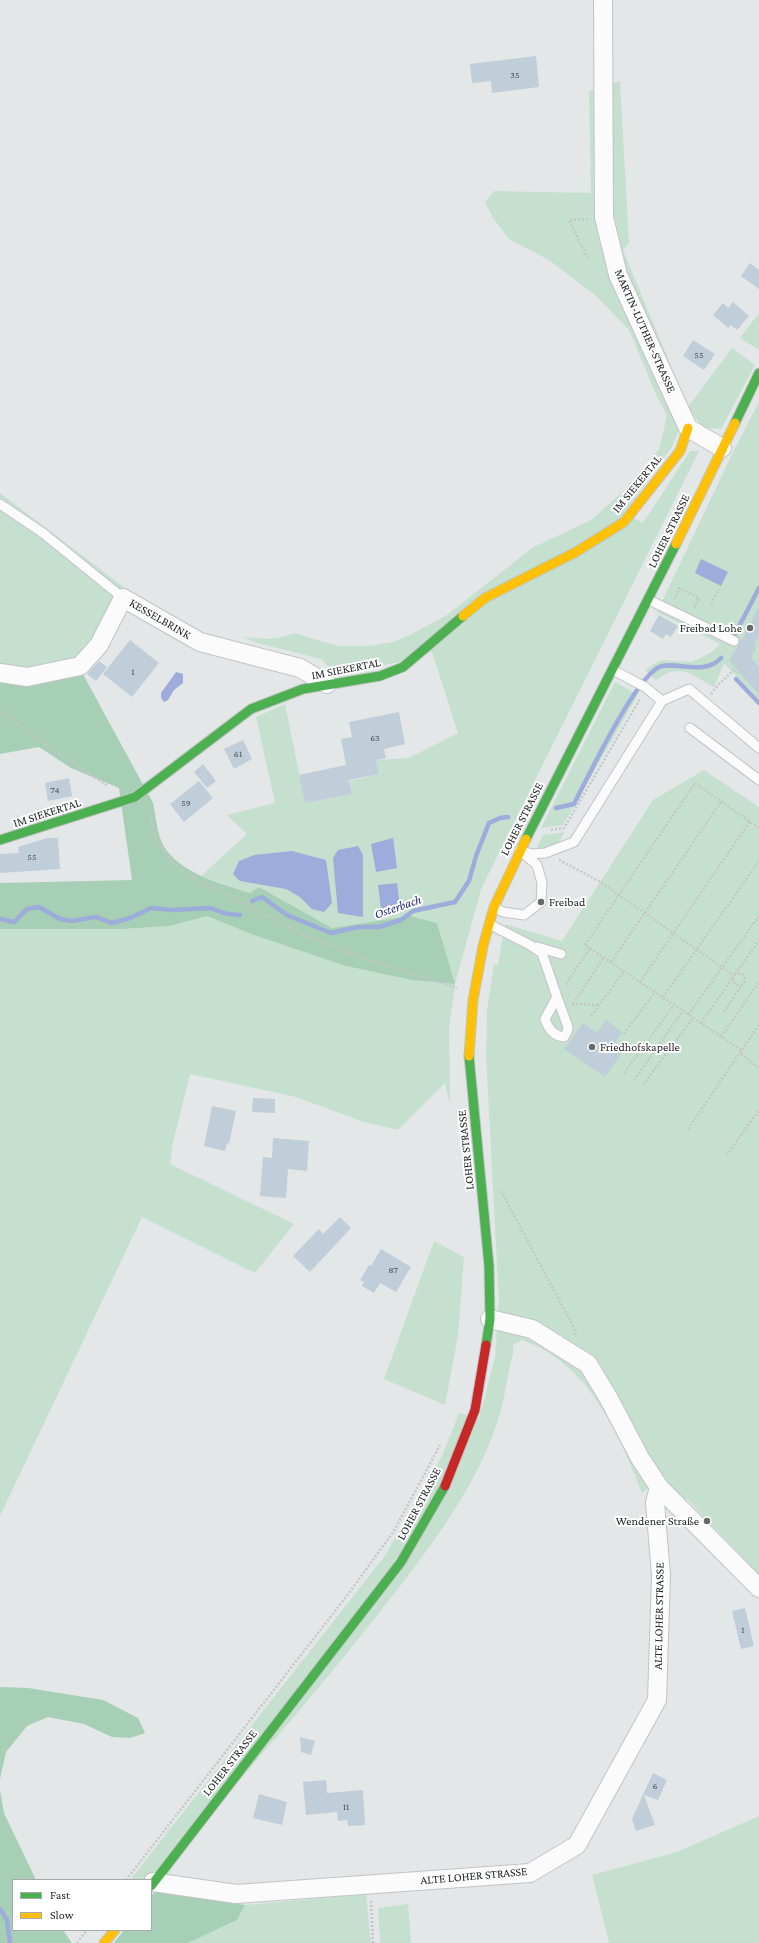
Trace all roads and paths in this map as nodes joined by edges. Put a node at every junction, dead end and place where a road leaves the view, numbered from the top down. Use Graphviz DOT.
graph roads {
  1 [pos="603,0"];
  2 [pos="604,217"];
  3 [pos="588,259"];
  4 [pos="759,373"];
  5 [pos="688,428"];
  6 [pos="722,448"];
  7 [pos="0,504"];
  8 [pos="719,589"];
  9 [pos="123,598"];
  10 [pos="649,600"];
  11 [pos="711,604"];
  12 [pos="669,609"];
  13 [pos="689,619"];
  14 [pos="734,641"];
  15 [pos="736,668"];
  16 [pos="613,669"];
  17 [pos="0,673"];
  18 [pos="327,684"];
  19 [pos="718,685"];
  20 [pos="662,700"];
  21 [pos="0,711"];
  22 [pos="690,728"];
  23 [pos="759,748"];
  24 [pos="759,780"];
  25 [pos="135,797"];
  26 [pos="721,802"];
  27 [pos="750,821"];
  28 [pos="759,828"];
  29 [pos="0,840"];
  30 [pos="520,850"];
  31 [pos="545,853"];
  32 [pos="759,861"];
  33 [pos="618,896"];
  34 [pos="494,907"];
  35 [pos="644,913"];
  36 [pos="759,916"];
  37 [pos="489,924"];
  38 [pos="673,933"];
  39 [pos="759,940"];
  40 [pos="530,945"];
  41 [pos="590,948"];
  42 [pos="698,950"];
  43 [pos="561,954"];
  44 [pos="604,958"];
  45 [pos="611,962"];
  46 [pos="723,967"];
  47 [pos="624,971"];
  48 [pos="734,974"];
  49 [pos="732,979"];
  50 [pos="459,981"];
  51 [pos="640,982"];
  52 [pos="759,982"];
  53 [pos="744,983"];
  54 [pos="458,988"];
  55 [pos="655,992"];
  56 [pos="456,994"];
  57 [pos="663,997"];
  58 [pos="558,1000"];
  59 [pos="573,1004"];
  60 [pos="599,1005"];
  61 [pos="674,1005"];
  62 [pos="683,1011"];
  63 [pos="724,1012"];
  64 [pos="688,1015"];
  65 [pos="591,1016"];
  66 [pos="692,1018"];
  67 [pos="701,1023"];
  68 [pos="759,1026"];
  69 [pos="624,1034"];
  70 [pos="721,1037"];
  71 [pos="741,1050"];
  72 [pos="741,1054"];
  73 [pos="759,1068"];
  74 [pos="624,1073"];
  75 [pos="634,1080"];
  76 [pos="643,1085"];
  77 [pos="759,1110"];
  78 [pos="688,1129"];
  79 [pos="727,1155"];
  80 [pos="490,1319"];
  81 [pos="442,1439"];
  82 [pos="659,1487"];
  83 [pos="759,1588"];
  84 [pos="127,1879"];
  85 [pos="152,1884"];
  86 [pos="370,1884"];
  87 [pos="86,1931"];
  88 [pos="114,1931"];
  89 [pos="77,1943"];
  90 [pos="104,1943"];
  91 [pos="373,1943"];
  1 -- 2 [label="street, MARTIN-LUTHER-STRASSE"];
  2 -- 3 [label="path"];
  2 -- 5 [label="street, MARTIN-LUTHER-STRASSE"];
  4 -- 6 [label="street, LOHER STRASSE"];
  5 -- 6 [label="street"];
  5 -- 18 [label="street, IM SIEKERTAL"];
  6 -- 10 [label="street, LOHER STRASSE"];
  7 -- 9 [label="lane"];
  8 -- 11 [label="path"];
  9 -- 17 [label="street, KESSELBRINK"];
  9 -- 18 [label="street, KESSELBRINK"];
  10 -- 12 [label="lane"];
  10 -- 16 [label="street, LOHER STRASSE"];
  12 -- 13 [label="lane"];
  12 -- 13 [label="path"];
  13 -- 14 [label="lane"];
  15 -- 19 [label="path"];
  16 -- 20 [label="lane"];
  16 -- 30 [label="street, LOHER STRASSE"];
  18 -- 25 [label="street, IM SIEKERTAL"];
  20 -- 23 [label="lane"];
  20 -- 31 [label="lane"];
  21 -- 25 [label="path"];
  22 -- 24 [label="lane"];
  25 -- 29 [label="street, IM SIEKERTAL"];
  25 -- 54 [label="path"];
  26 -- 27 [label="path"];
  26 -- 33 [label="path"];
  26 -- 35 [label="path"];
  27 -- 28 [label="path"];
  27 -- 38 [label="path"];
  30 -- 31 [label="lane"];
  30 -- 34 [label="street, LOHER STRASSE"];
  30 -- 34 [label="lane"];
  31 -- 33 [label="path"];
  32 -- 42 [label="path"];
  33 -- 35 [label="path"];
  33 -- 41 [label="path"];
  34 -- 37 [label="street, LOHER STRASSE"];
  35 -- 38 [label="path"];
  35 -- 45 [label="path"];
  36 -- 46 [label="path"];
  37 -- 40 [label="lane"];
  37 -- 80 [label="street, LOHER STRASSE"];
  38 -- 42 [label="path"];
  38 -- 51 [label="path"];
  39 -- 48 [label="path"];
  40 -- 43 [label="lane"];
  40 -- 58 [label="lane"];
  41 -- 44 [label="path"];
  41 -- 58 [label="path"];
  42 -- 46 [label="path"];
  42 -- 57 [label="path"];
  44 -- 45 [label="path"];
  44 -- 59 [label="path"];
  45 -- 47 [label="path"];
  46 -- 48 [label="path"];
  46 -- 64 [label="path"];
  47 -- 51 [label="path"];
  47 -- 60 [label="path"];
  48 -- 49 [label="path"];
  48 -- 53 [label="path"];
  49 -- 53 [label="path"];
  49 -- 67 [label="path"];
  50 -- 54 [label="path"];
  51 -- 55 [label="path"];
  52 -- 70 [label="path"];
  53 -- 63 [label="path"];
  54 -- 56 [label="path"];
  55 -- 57 [label="path"];
  55 -- 69 [label="path"];
  57 -- 61 [label="path"];
  58 -- 59 [label="path"];
  59 -- 60 [label="path"];
  60 -- 65 [label="path"];
  61 -- 62 [label="path"];
  61 -- 74 [label="path"];
  62 -- 64 [label="path"];
  62 -- 75 [label="path"];
  64 -- 66 [label="path"];
  66 -- 67 [label="path"];
  66 -- 76 [label="path"];
  67 -- 70 [label="path"];
  68 -- 71 [label="path"];
  70 -- 71 [label="path"];
  71 -- 72 [label="path"];
  72 -- 73 [label="path"];
  72 -- 78 [label="path"];
  77 -- 79 [label="path"];
  80 -- 82 [label="street"];
  80 -- 85 [label="street, LOHER STRASSE"];
  81 -- 84 [label="path"];
  82 -- 83 [label="street"];
  82 -- 86 [label="street, ALTE LOHER STRASSE"];
  85 -- 86 [label="street, ALTE LOHER STRASSE"];
  86 -- 91 [label="path"];
  87 -- 89 [label="path"];
  88 -- 90 [label="street"];
}
